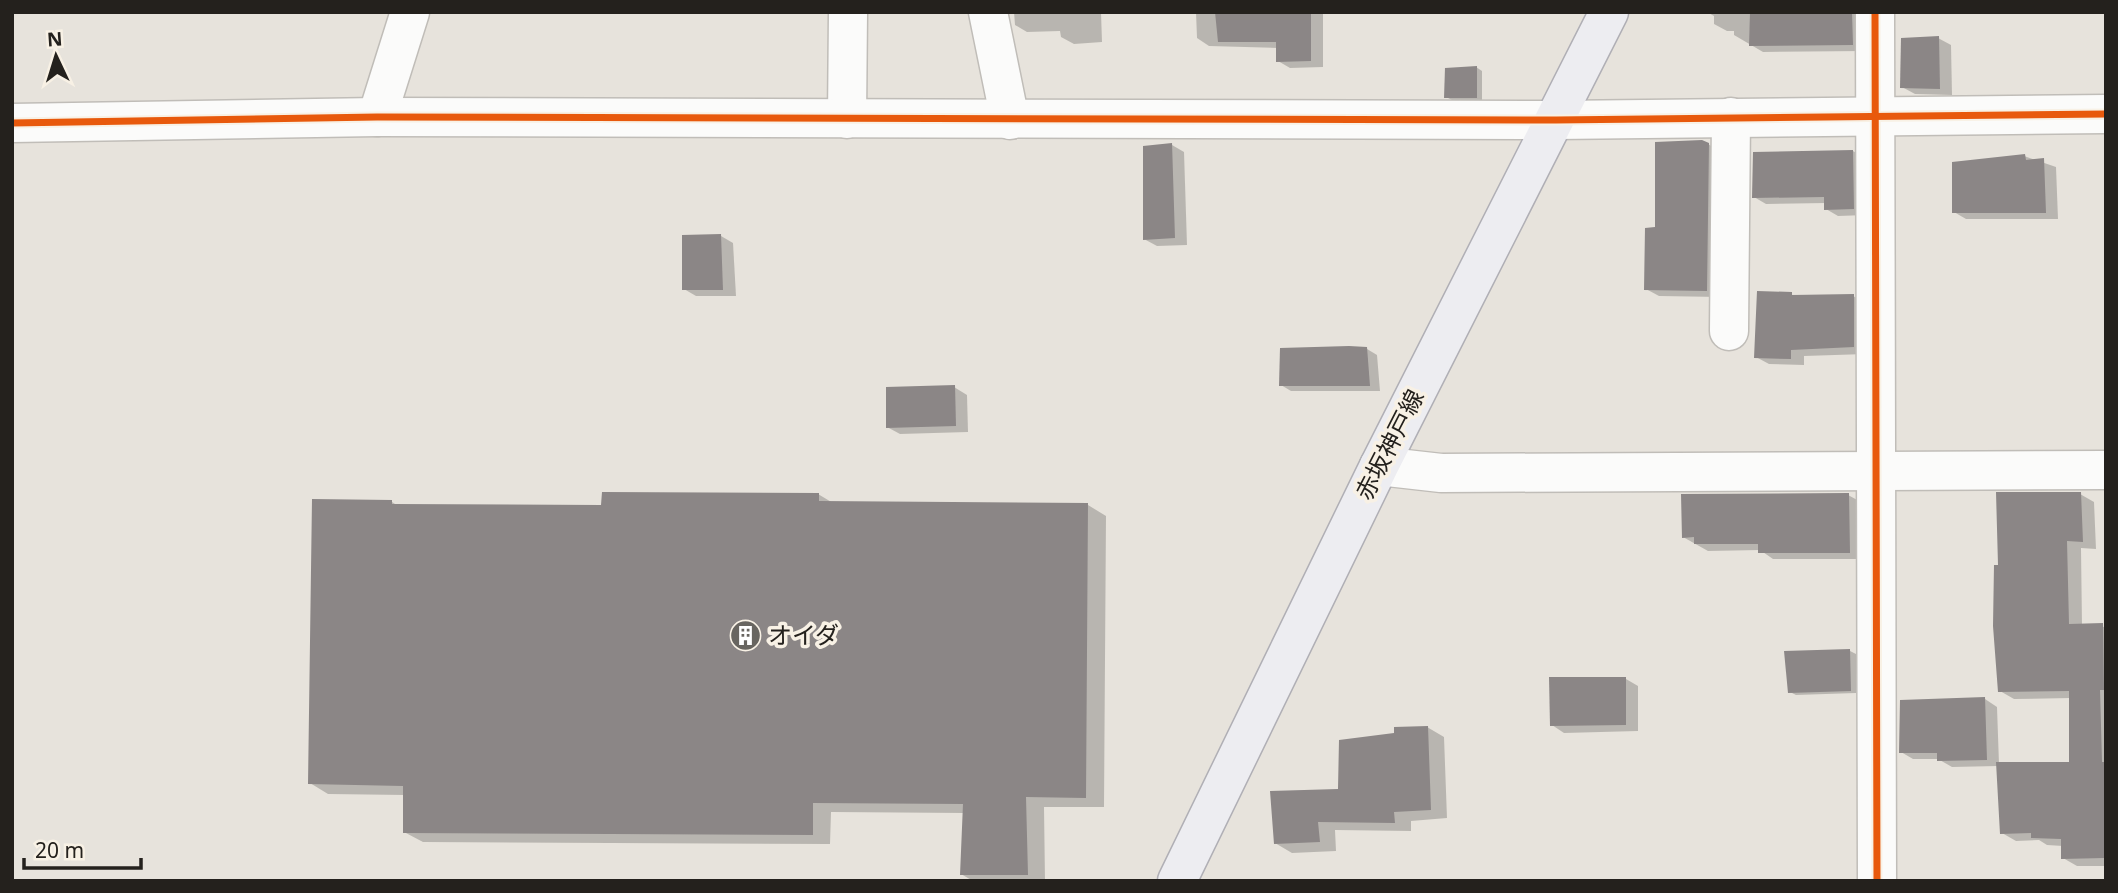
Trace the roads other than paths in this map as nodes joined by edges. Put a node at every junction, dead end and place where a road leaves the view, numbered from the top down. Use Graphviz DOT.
graph roads {
  1 [pos="410,12"];
  2 [pos="848,12"];
  3 [pos="988,12"];
  4 [pos="1609,12"];
  5 [pos="1875,12"];
  6 [pos="2106,114"];
  7 [pos="1878,115"];
  8 [pos="377,117"];
  9 [pos="1731,117"];
  10 [pos="847,119"];
  11 [pos="1010,120"];
  12 [pos="1556,120"];
  13 [pos="12,123"];
  14 [pos="1729,331"];
  15 [pos="1379,466"];
  16 [pos="2106,470"];
  17 [pos="1876,471"];
  18 [pos="1177,881"];
  19 [pos="1877,881"];
  1 -- 8 [label="street"];
  2 -- 10 [label="street"];
  3 -- 11 [label="street"];
  4 -- 12 [label="main road, 赤坂神戸線"];
  5 -- 7 [label="street"];
  6 -- 7 [label="street"];
  7 -- 9 [label="street"];
  7 -- 17 [label="street"];
  8 -- 10 [label="street"];
  8 -- 13 [label="street"];
  9 -- 12 [label="street"];
  9 -- 14 [label="street"];
  10 -- 11 [label="street"];
  11 -- 12 [label="street"];
  12 -- 15 [label="main road, 赤坂神戸線"];
  15 -- 17 [label="street"];
  15 -- 18 [label="main road, 赤坂神戸線"];
  16 -- 17 [label="street"];
  17 -- 19 [label="street"];
}
